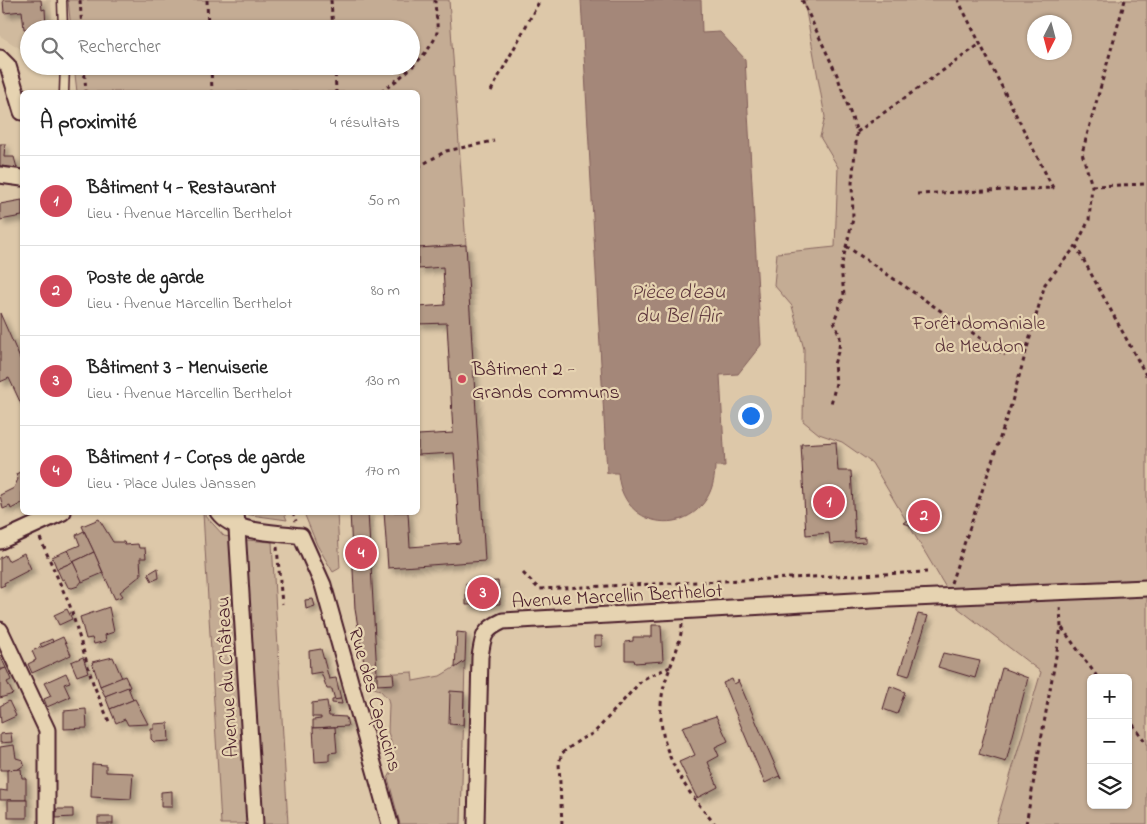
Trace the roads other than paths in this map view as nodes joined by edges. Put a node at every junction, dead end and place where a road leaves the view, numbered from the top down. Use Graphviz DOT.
graph roads {
  1 [pos="62,0"];
  2 [pos="63,20"];
  3 [pos="0,58"];
  4 [pos="65,75"];
  5 [pos="64,90"];
  6 [pos="20,105"];
  7 [pos="0,175"];
  8 [pos="20,178"];
  9 [pos="57,515"];
  10 [pos="220,515"];
  11 [pos="237,520"];
  12 [pos="0,542"];
  13 [pos="1147,588"];
  14 [pos="0,630"];
  15 [pos="46,824"];
  16 [pos="255,824"];
  17 [pos="390,824"];
  18 [pos="476,824"];
  1 -- 2 [label="lane"];
  3 -- 6 [label="street"];
  4 -- 5 [label="lane"];
  7 -- 8 [label="street"];
  9 -- 12 [label="street"];
  10 -- 11 [label="street"];
  11 -- 16 [label="street, Avenue du Château"];
  11 -- 17 [label="street, Rue des Capucins"];
  13 -- 18 [label="street, Avenue Marcellin Berthelot"];
  14 -- 15 [label="street"];
}
